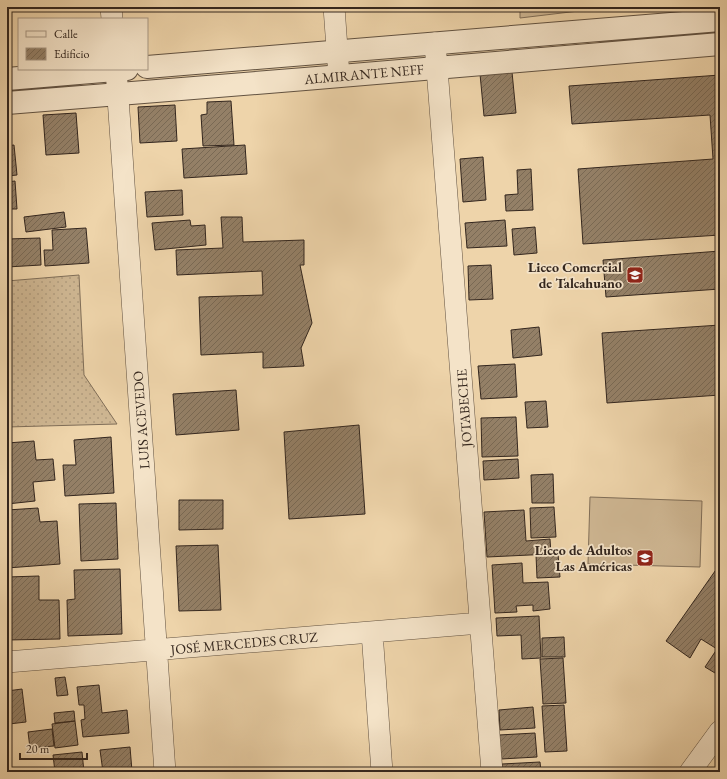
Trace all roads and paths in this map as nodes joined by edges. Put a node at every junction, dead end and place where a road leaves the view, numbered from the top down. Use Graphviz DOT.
graph roads {
  1 [pos="110,7"];
  2 [pos="334,7"];
  3 [pos="112,18"];
  4 [pos="720,20"];
  5 [pos="436,43"];
  6 [pos="720,44"];
  7 [pos="338,51"];
  8 [pos="148,67"];
  9 [pos="438,68"];
  10 [pos="109,70"];
  11 [pos="120,70"];
  12 [pos="339,76"];
  13 [pos="7,79"];
  14 [pos="118,94"];
  15 [pos="7,103"];
  16 [pos="480,623"];
  17 [pos="372,632"];
  18 [pos="157,650"];
  19 [pos="7,662"];
  20 [pos="720,731"];
  21 [pos="165,772"];
  22 [pos="382,772"];
  23 [pos="492,772"];
  24 [pos="690,772"];
  1 -- 3 [label="street"];
  2 -- 7 [label="street"];
  4 -- 5 [label="street, ALMIRANTE NEFF"];
  5 -- 7 [label="street, ALMIRANTE NEFF"];
  5 -- 9 [label="street, JOTABECHE"];
  6 -- 9 [label="street, ALMIRANTE NEFF"];
  7 -- 8 [label="street, ALMIRANTE NEFF"];
  7 -- 12 [label="street"];
  9 -- 12 [label="street, ALMIRANTE NEFF"];
  9 -- 16 [label="street, JOTABECHE"];
  10 -- 13 [label="street"];
  11 -- 14 [label="street, LUIS ACEVEDO"];
  12 -- 14 [label="street, ALMIRANTE NEFF"];
  14 -- 15 [label="street, ALMIRANTE NEFF"];
  14 -- 18 [label="street, LUIS ACEVEDO"];
  16 -- 17 [label="street, JOSÉ MERCEDES CRUZ"];
  16 -- 23 [label="street, JOTABECHE"];
  17 -- 18 [label="street, JOSÉ MERCEDES CRUZ"];
  17 -- 22 [label="street"];
  18 -- 19 [label="street, JOSÉ MERCEDES CRUZ"];
  18 -- 21 [label="street, LUIS ACEVEDO"];
  20 -- 24 [label="street"];
}
